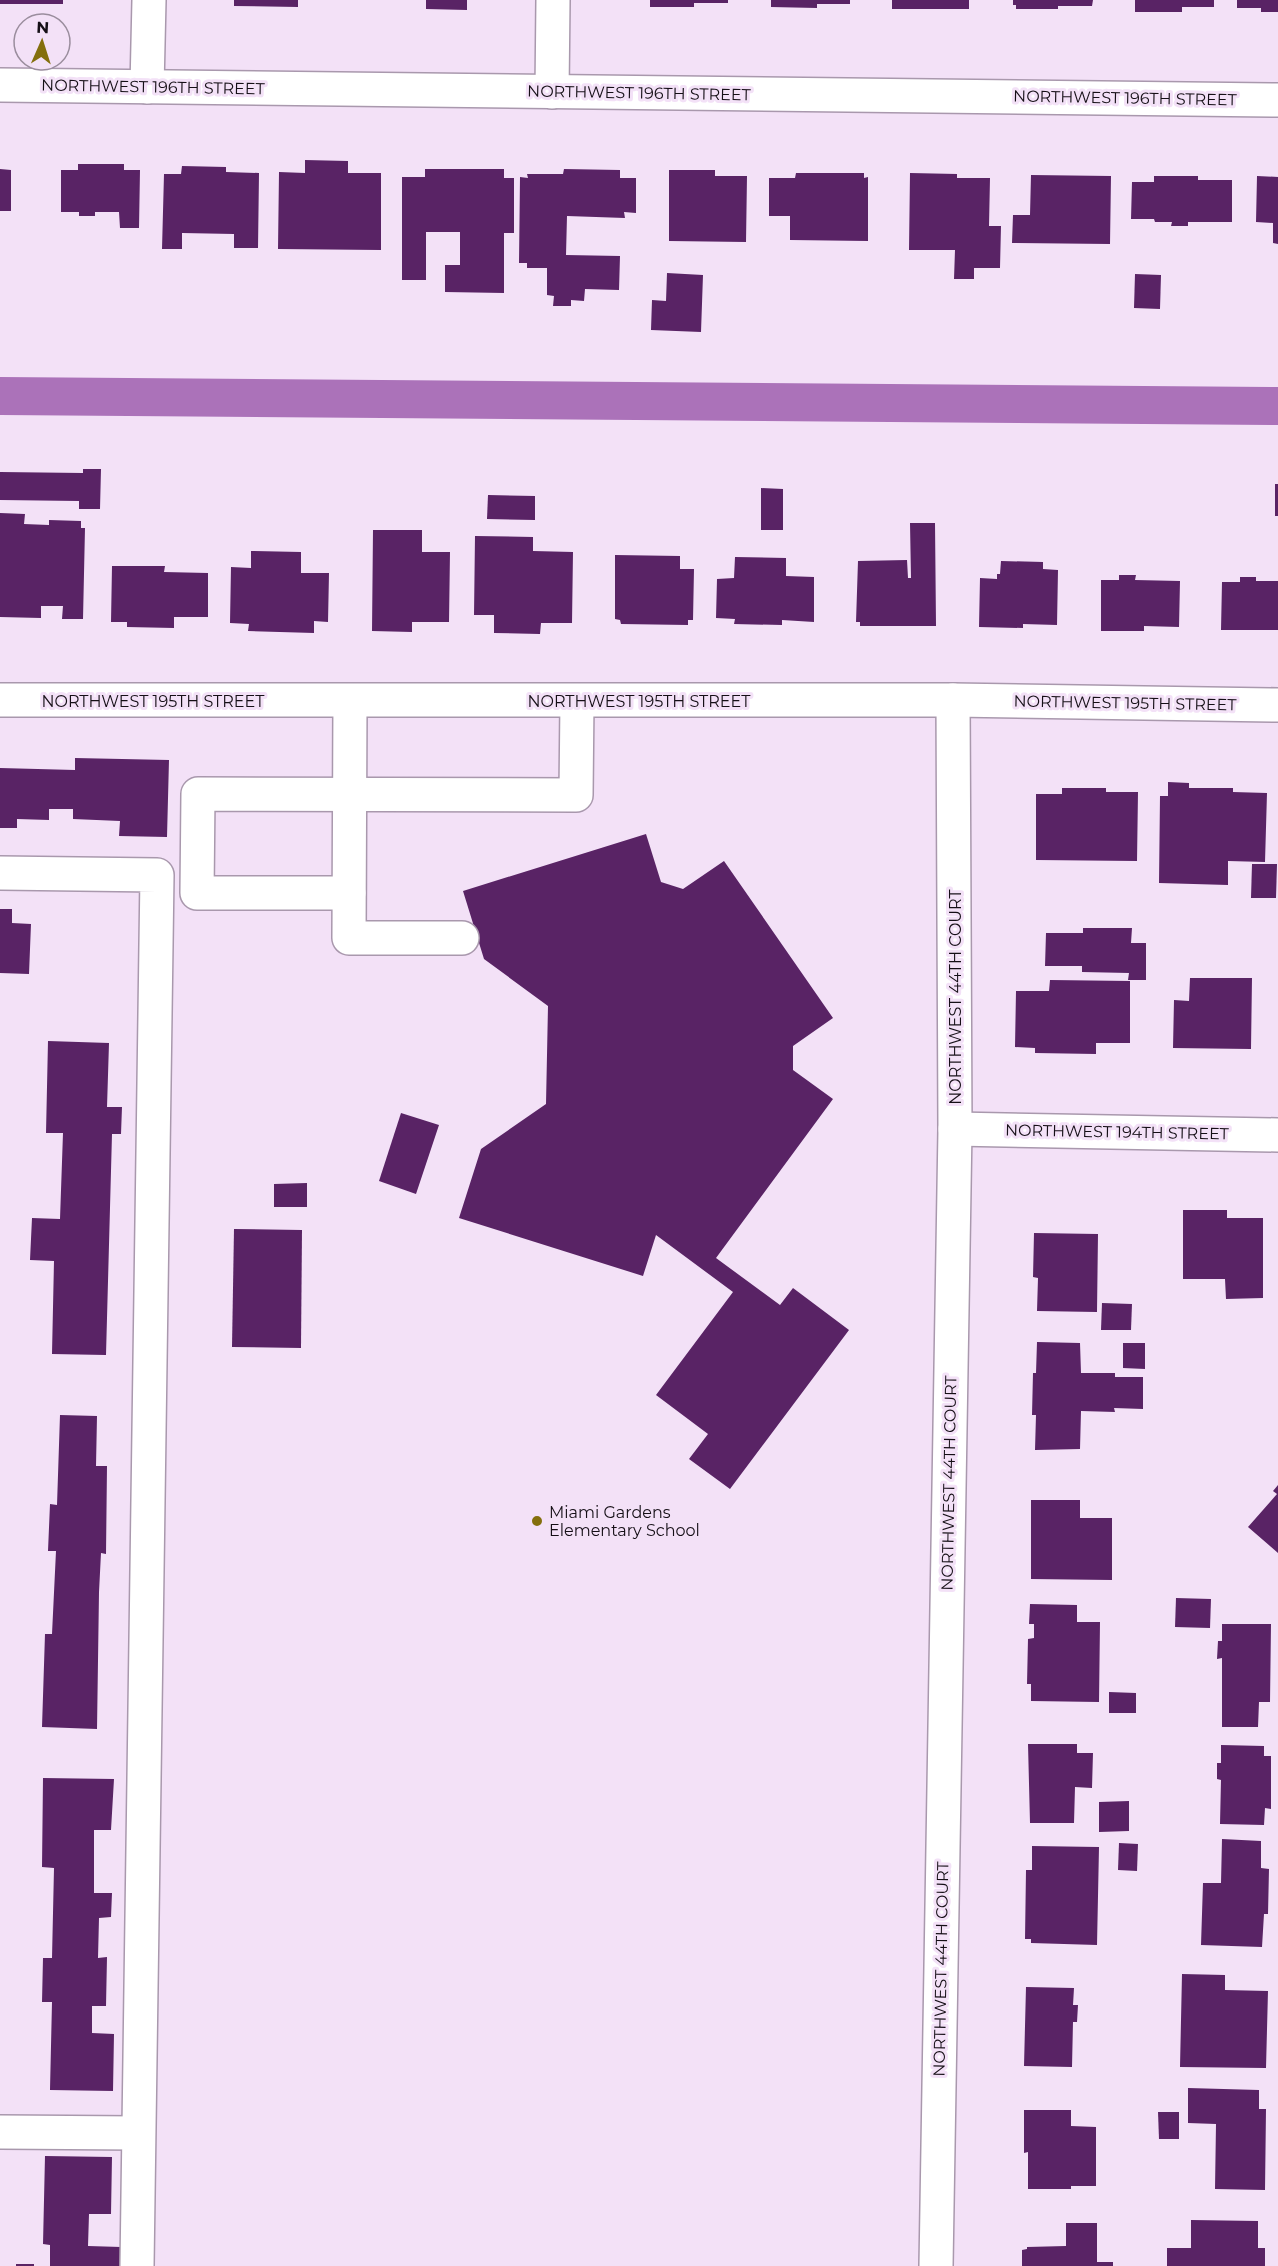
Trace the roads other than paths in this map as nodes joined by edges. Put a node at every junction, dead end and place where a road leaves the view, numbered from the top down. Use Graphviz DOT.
graph roads {
  1 [pos="149,0"];
  2 [pos="553,0"];
  3 [pos="0,85"];
  4 [pos="147,87"];
  5 [pos="552,92"];
  6 [pos="1278,100"];
  7 [pos="0,700"];
  8 [pos="953,700"];
  9 [pos="350,701"];
  10 [pos="577,701"];
  11 [pos="1278,705"];
  12 [pos="349,795"];
  13 [pos="0,873"];
  14 [pos="349,893"];
  15 [pos="462,938"];
  16 [pos="955,1129"];
  17 [pos="1278,1135"];
  18 [pos="0,2132"];
  19 [pos="137,2133"];
  20 [pos="136,2266"];
  21 [pos="936,2266"];
  1 -- 4 [label="street"];
  2 -- 5 [label="street"];
  3 -- 4 [label="street, NORTHWEST 196TH STREET"];
  4 -- 5 [label="street, NORTHWEST 196TH STREET"];
  5 -- 6 [label="street, NORTHWEST 196TH STREET"];
  7 -- 9 [label="street, NORTHWEST 195TH STREET"];
  8 -- 10 [label="street, NORTHWEST 195TH STREET"];
  8 -- 11 [label="street, NORTHWEST 195TH STREET"];
  8 -- 16 [label="street, NORTHWEST 44TH COURT"];
  9 -- 10 [label="street, NORTHWEST 195TH STREET"];
  9 -- 12 [label="street"];
  10 -- 12 [label="street"];
  12 -- 14 [label="street"];
  12 -- 14 [label="street"];
  13 -- 19 [label="street"];
  14 -- 15 [label="street"];
  16 -- 17 [label="street, NORTHWEST 194TH STREET"];
  16 -- 21 [label="street, NORTHWEST 44TH COURT"];
  18 -- 19 [label="street"];
  19 -- 20 [label="street"];
}
